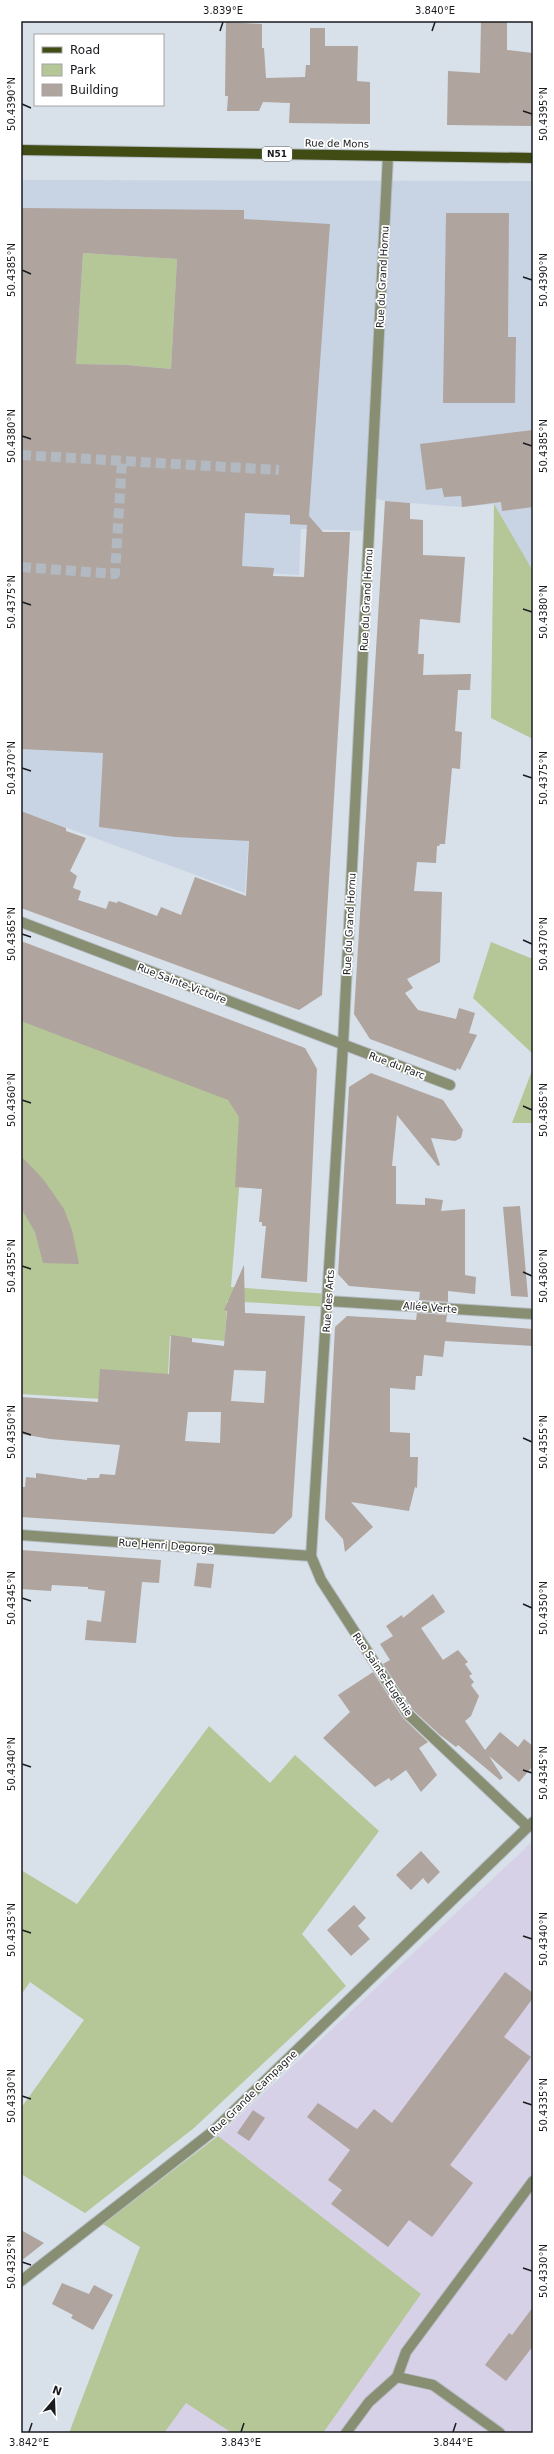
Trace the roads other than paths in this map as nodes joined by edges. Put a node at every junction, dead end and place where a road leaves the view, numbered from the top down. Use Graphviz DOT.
graph roads {
  1 [pos="21,150"];
  2 [pos="388,156"];
  3 [pos="533,158"];
  4 [pos="21,922"];
  5 [pos="343,1045"];
  6 [pos="450,1085"];
  7 [pos="328,1301"];
  8 [pos="533,1314"];
  9 [pos="21,1535"];
  10 [pos="311,1556"];
  11 [pos="530,1825"];
  12 [pos="533,2181"];
  13 [pos="21,2281"];
  14 [pos="398,2377"];
  15 [pos="346,2433"];
  16 [pos="500,2433"];
  1 -- 2 [label="main road, Rue de Mons / N51"];
  2 -- 3 [label="main road, Rue de Mons / N51"];
  2 -- 5 [label="street, Rue du Grand Hornu"];
  4 -- 5 [label="street, Rue Sainte-Victoire"];
  5 -- 6 [label="street, Rue du Parc"];
  5 -- 7 [label="street, Rue des Arts"];
  7 -- 8 [label="street, Allée Verte"];
  7 -- 10 [label="street, Rue des Arts"];
  9 -- 10 [label="street, Rue Henri Degorge"];
  10 -- 11 [label="street, Rue Sainte-Eugénie"];
  11 -- 13 [label="street, Rue Grande Campagne"];
  12 -- 14 [label="street"];
  14 -- 15 [label="street"];
  14 -- 16 [label="street"];
}
